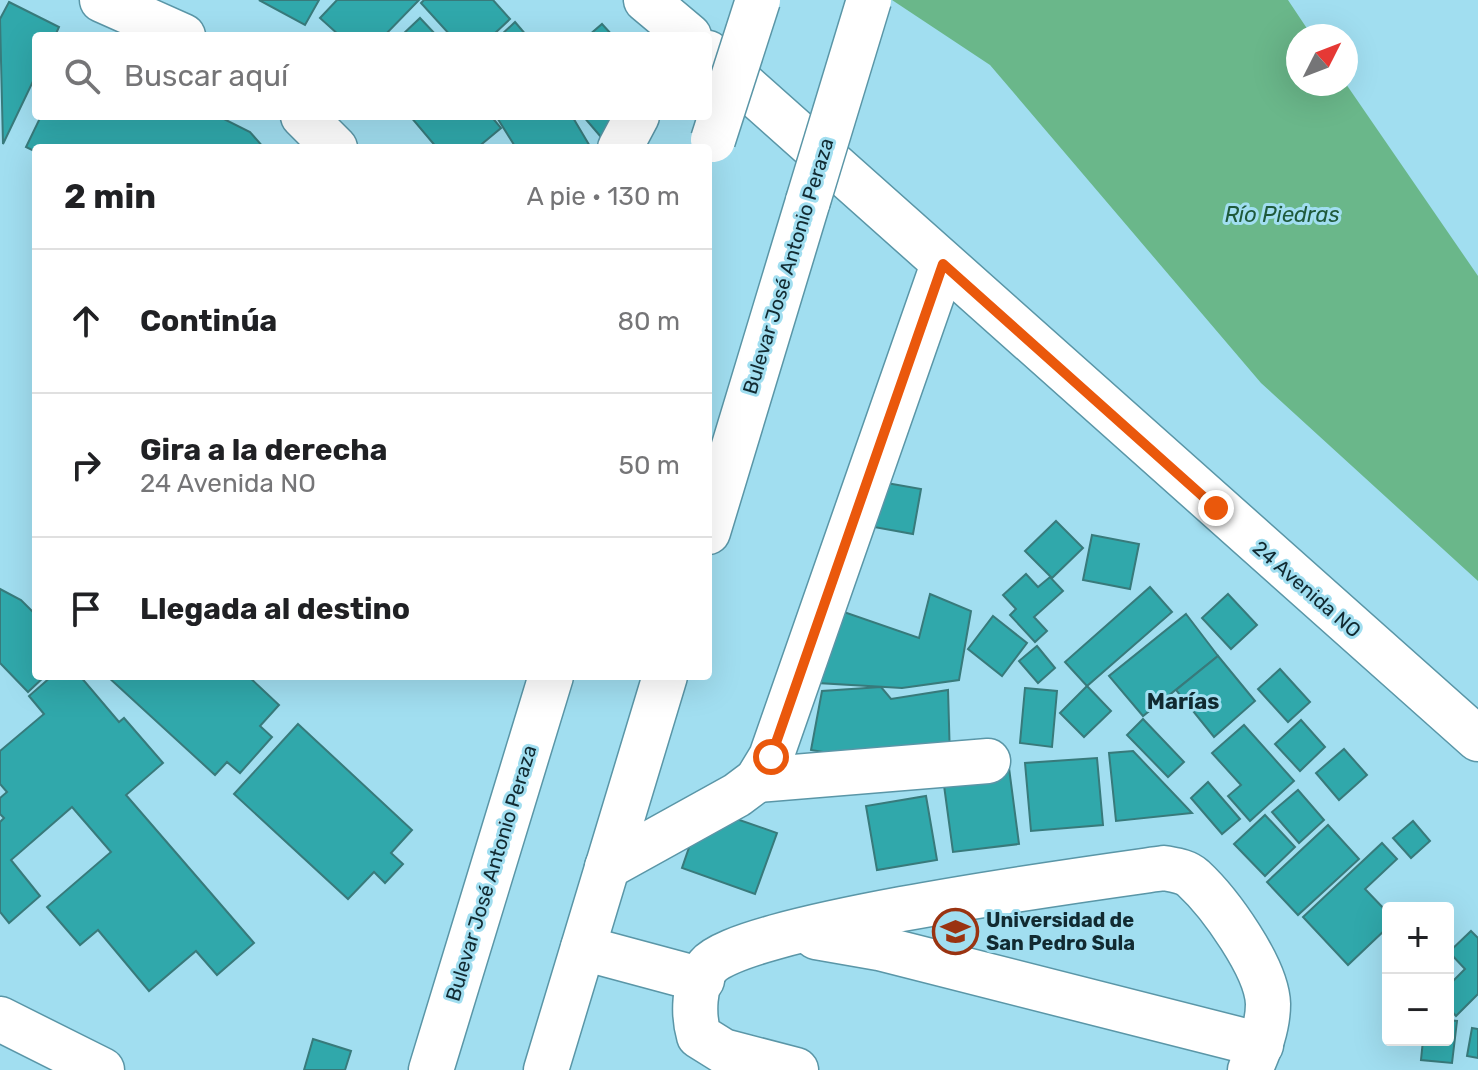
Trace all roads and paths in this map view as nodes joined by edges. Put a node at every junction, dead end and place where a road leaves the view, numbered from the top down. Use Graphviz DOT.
graph roads {
  1 [pos="102,0"];
  2 [pos="646,0"];
  3 [pos="758,0"];
  4 [pos="869,0"];
  5 [pos="174,32"];
  6 [pos="682,32"];
  7 [pos="712,58"];
  8 [pos="307,120"];
  9 [pos="635,120"];
  10 [pos="331,144"];
  11 [pos="622,144"];
  12 [pos="711,144"];
  13 [pos="943,264"];
  14 [pos="712,519"];
  15 [pos="550,680"];
  16 [pos="664,680"];
  17 [pos="1478,739"];
  18 [pos="988,761"];
  19 [pos="757,780"];
  20 [pos="607,867"];
  21 [pos="792,933"];
  22 [pos="580,960"];
  23 [pos="698,993"];
  24 [pos="0,1019"];
  25 [pos="1255,1057"];
  26 [pos="102,1070"];
  27 [pos="431,1070"];
  28 [pos="546,1070"];
  29 [pos="796,1070"];
  1 -- 5 [label="street"];
  2 -- 6 [label="street, 24 Avenida NO"];
  3 -- 12 [label="street, bridge"];
  4 -- 14 [label="street, Bulevar José Antonio Peraza, bridge"];
  7 -- 13 [label="street, 24 Avenida NO"];
  8 -- 10 [label="street"];
  9 -- 11 [label="street"];
  13 -- 17 [label="street, 24 Avenida NO"];
  13 -- 19 [label="street"];
  15 -- 27 [label="street, Bulevar José Antonio Peraza"];
  16 -- 20 [label="street"];
  18 -- 19 [label="street"];
  19 -- 20 [label="street"];
  20 -- 22 [label="street"];
  21 -- 23 [label="street"];
  21 -- 25 [label="street"];
  21 -- 25 [label="street"];
  22 -- 23 [label="street"];
  22 -- 28 [label="street"];
  23 -- 29 [label="street"];
  24 -- 26 [label="street"];
}
